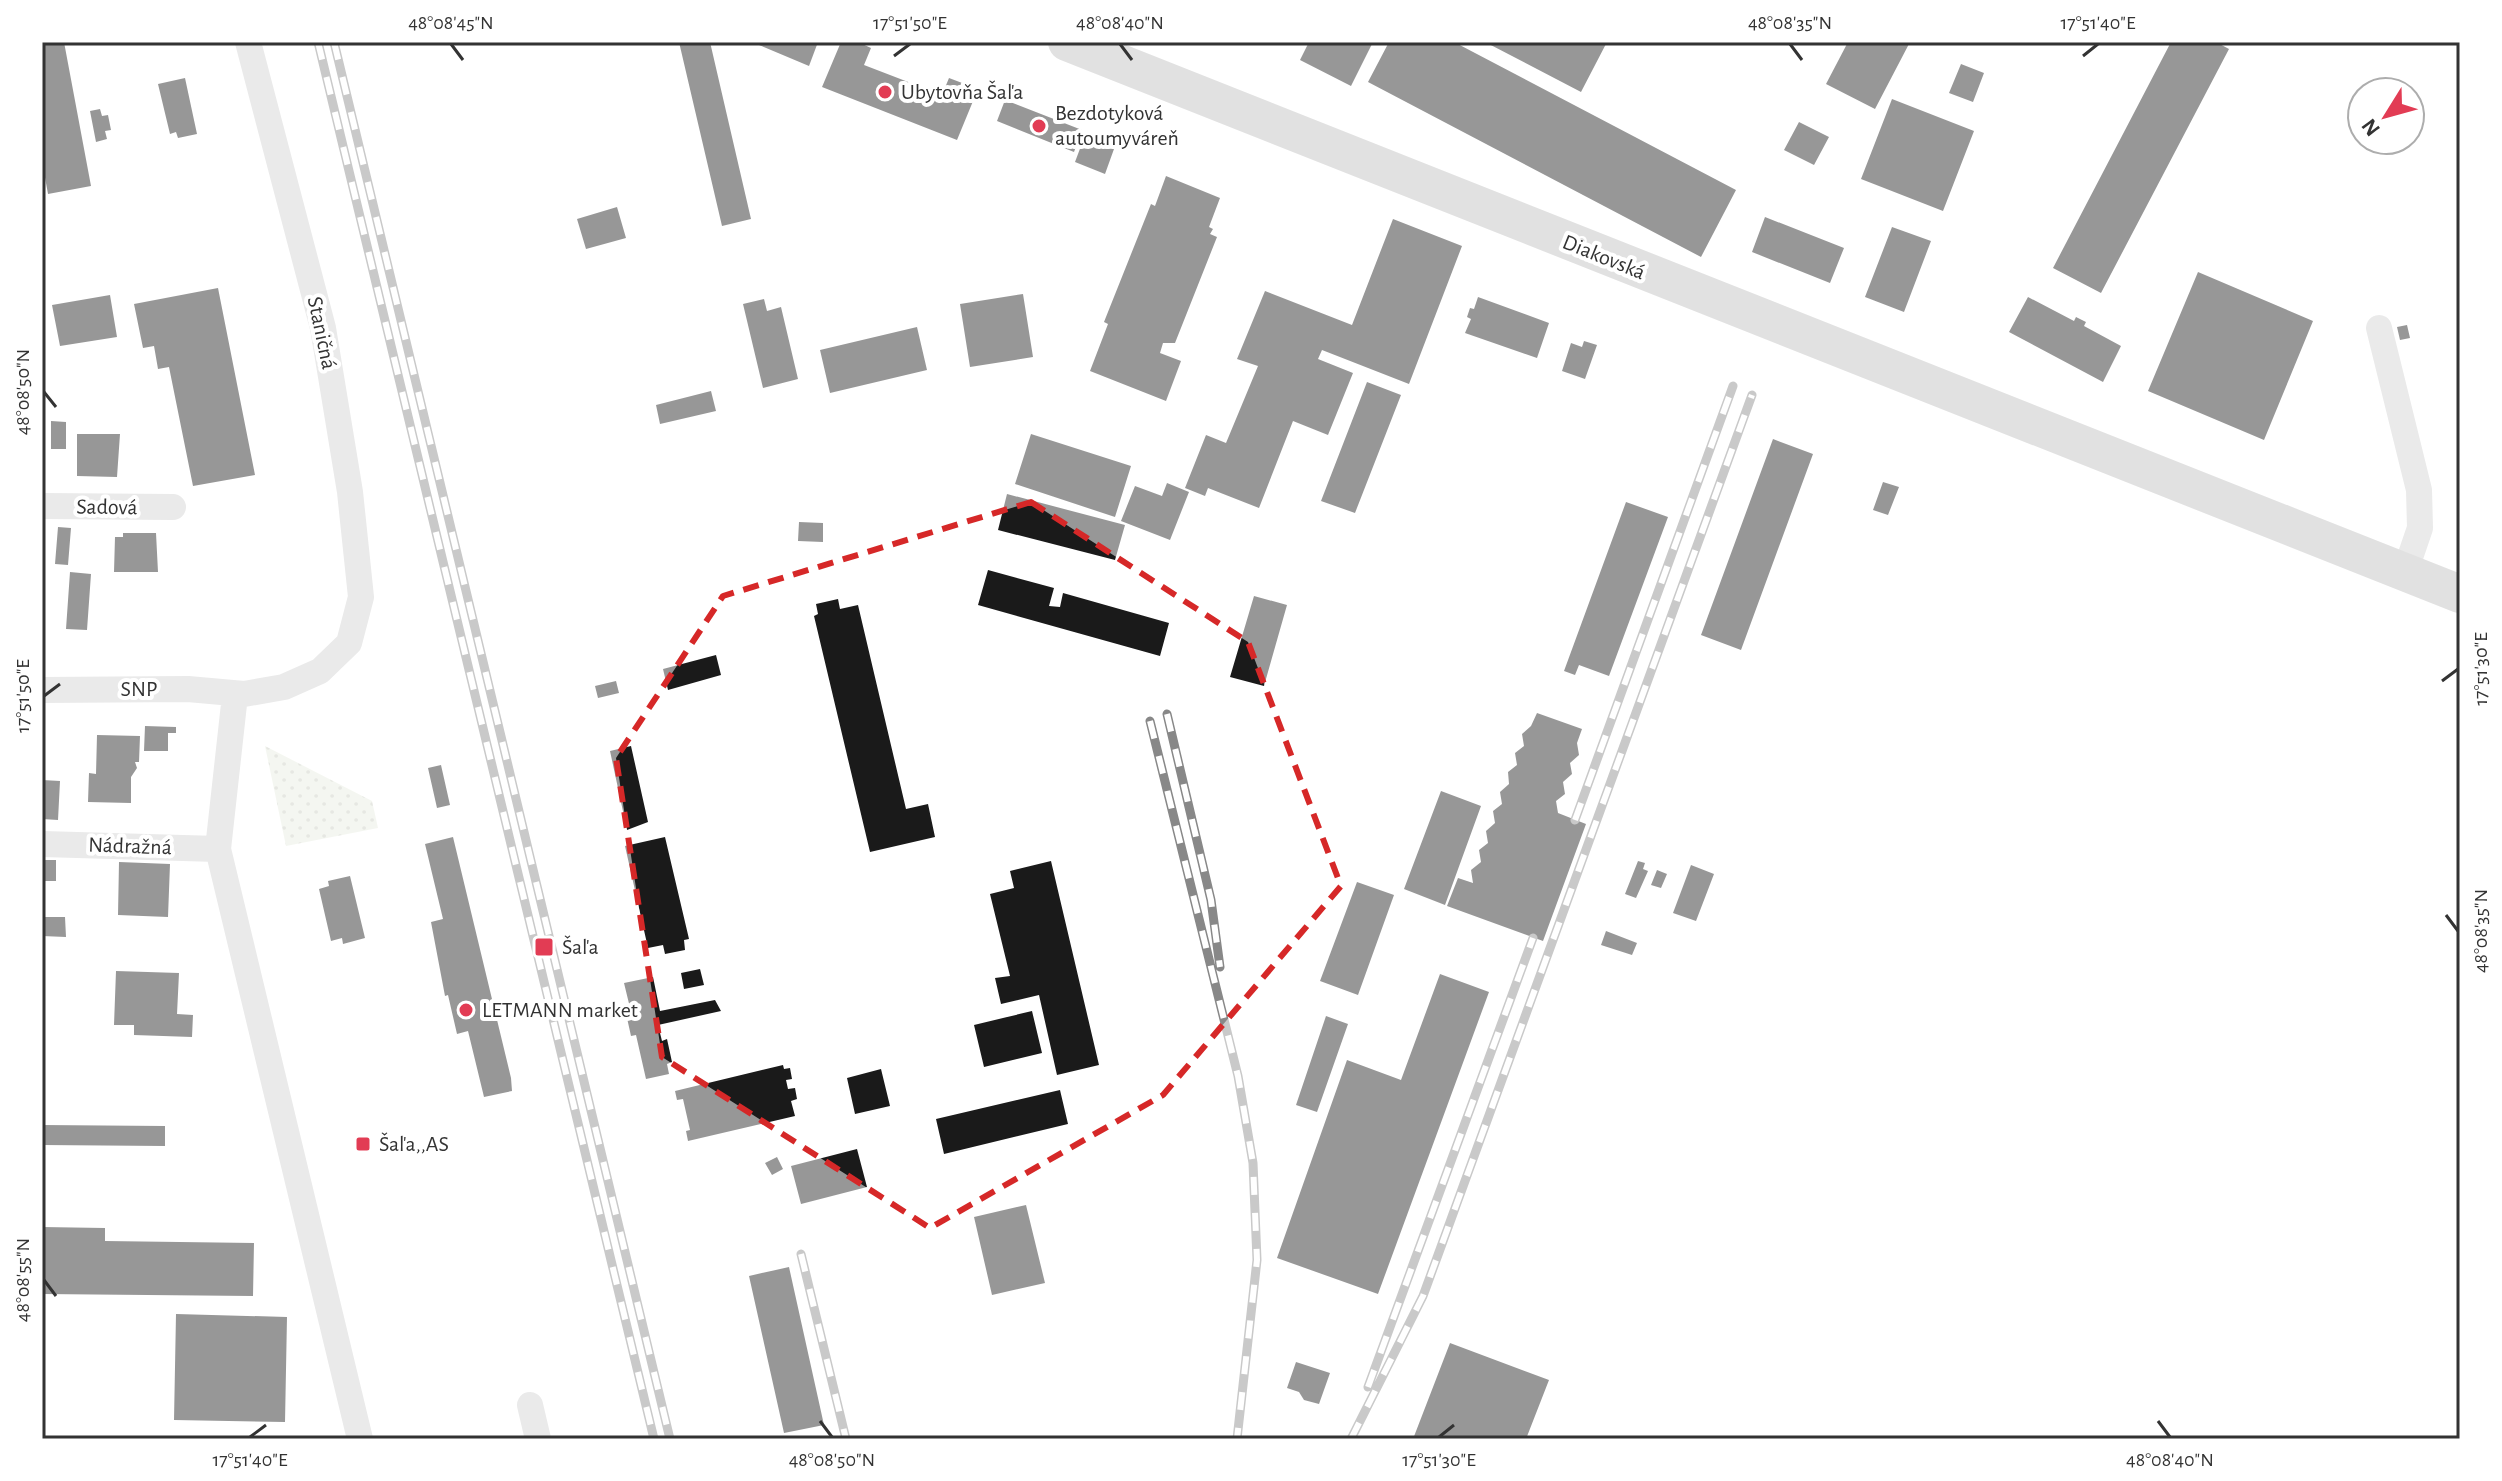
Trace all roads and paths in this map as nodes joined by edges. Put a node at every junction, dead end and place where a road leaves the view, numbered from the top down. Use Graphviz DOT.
graph roads {
  1 [pos="248,42"];
  2 [pos="1067,42"];
  3 [pos="2379,328"];
  4 [pos="42,506"];
  5 [pos="173,507"];
  6 [pos="2405,572"];
  7 [pos="2460,594"];
  8 [pos="352,629"];
  9 [pos="42,690"];
  10 [pos="235,695"];
  11 [pos="42,844"];
  12 [pos="218,849"];
  13 [pos="530,1405"];
  14 [pos="360,1439"];
  15 [pos="538,1439"];
  1 -- 8 [label="street, Staničná"];
  2 -- 6 [label="street, Diakovská"];
  3 -- 6 [label="street"];
  4 -- 5 [label="street, Sadová"];
  6 -- 7 [label="street, Diakovská"];
  8 -- 10 [label="street, SNP"];
  9 -- 10 [label="street, SNP"];
  10 -- 12 [label="street"];
  11 -- 12 [label="street, Nádražná"];
  12 -- 14 [label="street"];
  13 -- 15 [label="street"];
}
